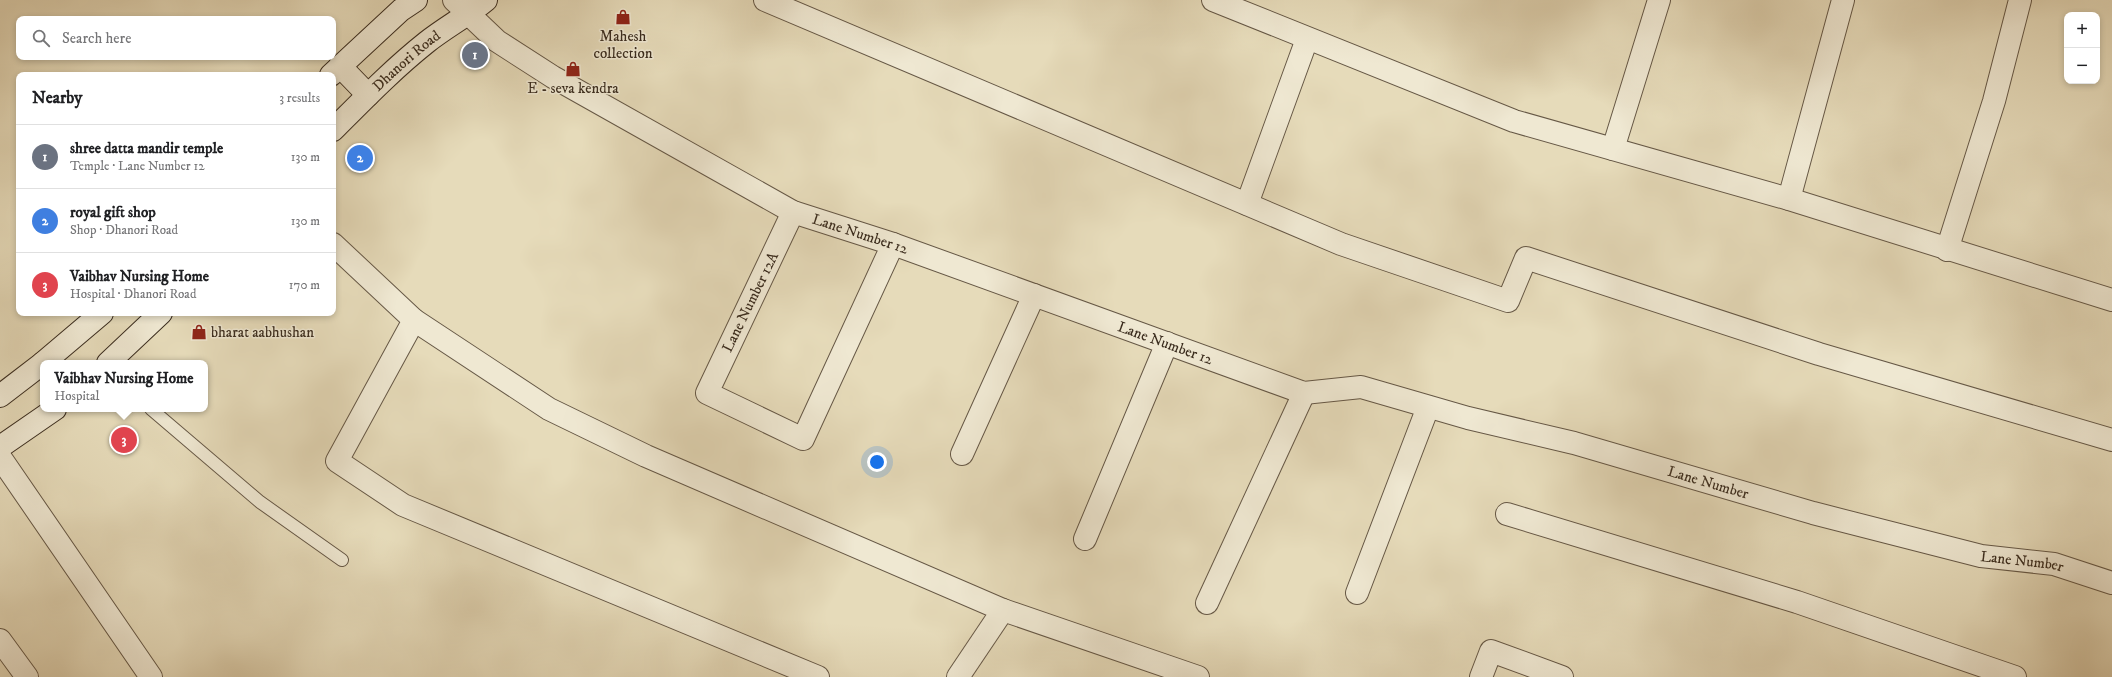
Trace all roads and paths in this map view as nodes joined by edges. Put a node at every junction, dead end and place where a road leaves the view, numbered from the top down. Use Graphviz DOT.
graph roads {
  1 [pos="416,0"];
  2 [pos="454,0"];
  3 [pos="765,0"];
  4 [pos="1213,0"];
  5 [pos="1659,0"];
  6 [pos="1843,0"];
  7 [pos="2020,0"];
  8 [pos="478,7"];
  9 [pos="1307,39"];
  10 [pos="335,70"];
  11 [pos="368,95"];
  12 [pos="336,127"];
  13 [pos="1613,149"];
  14 [pos="1789,200"];
  15 [pos="1247,204"];
  16 [pos="793,212"];
  17 [pos="893,244"];
  18 [pos="336,247"];
  19 [pos="1947,250"];
  20 [pos="1034,295"];
  21 [pos="2112,300"];
  22 [pos="98,316"];
  23 [pos="158,316"];
  24 [pos="414,320"];
  25 [pos="1167,343"];
  26 [pos="47,360"];
  27 [pos="111,360"];
  28 [pos="40,365"];
  29 [pos="1304,393"];
  30 [pos="0,396"];
  31 [pos="1428,407"];
  32 [pos="51,412"];
  33 [pos="155,412"];
  34 [pos="2112,440"];
  35 [pos="0,447"];
  36 [pos="962,454"];
  37 [pos="0,457"];
  38 [pos="1507,514"];
  39 [pos="1085,539"];
  40 [pos="342,560"];
  41 [pos="2112,583"];
  42 [pos="1357,593"];
  43 [pos="1207,603"];
  44 [pos="1003,610"];
  45 [pos="0,640"];
  46 [pos="27,677"];
  47 [pos="151,677"];
  48 [pos="818,677"];
  49 [pos="958,677"];
  50 [pos="1198,677"];
  51 [pos="1481,677"];
  52 [pos="1562,677"];
  53 [pos="2015,677"];
  1 -- 10 [label="street"];
  2 -- 8 [label="street, Lane Number 12"];
  3 -- 15 [label="street"];
  4 -- 9 [label="street"];
  5 -- 13 [label="street"];
  6 -- 14 [label="street"];
  7 -- 19 [label="street"];
  8 -- 11 [label="street, Dhanori Road"];
  8 -- 16 [label="street, Lane Number 12"];
  9 -- 13 [label="street"];
  9 -- 15 [label="street"];
  10 -- 11 [label="street"];
  11 -- 12 [label="street, Dhanori Road"];
  13 -- 14 [label="street"];
  14 -- 19 [label="street"];
  15 -- 34 [label="street"];
  16 -- 17 [label="street, Lane Number 12"];
  16 -- 17 [label="street, Lane Number 12A"];
  17 -- 20 [label="street, Lane Number 12"];
  18 -- 24 [label="street"];
  19 -- 21 [label="street"];
  20 -- 25 [label="street, Lane Number 12"];
  20 -- 36 [label="street"];
  22 -- 26 [label="street"];
  23 -- 27 [label="street"];
  24 -- 44 [label="street"];
  24 -- 48 [label="street"];
  25 -- 29 [label="street, Lane Number 12"];
  25 -- 39 [label="street"];
  28 -- 30 [label="street"];
  29 -- 31 [label="street, Lane Number"];
  29 -- 43 [label="street"];
  31 -- 41 [label="street, Lane Number"];
  31 -- 42 [label="street"];
  32 -- 35 [label="street"];
  33 -- 40 [label="lane"];
  37 -- 47 [label="street"];
  38 -- 53 [label="street"];
  44 -- 49 [label="street"];
  44 -- 50 [label="street"];
  45 -- 46 [label="street"];
  51 -- 52 [label="street"];
}
